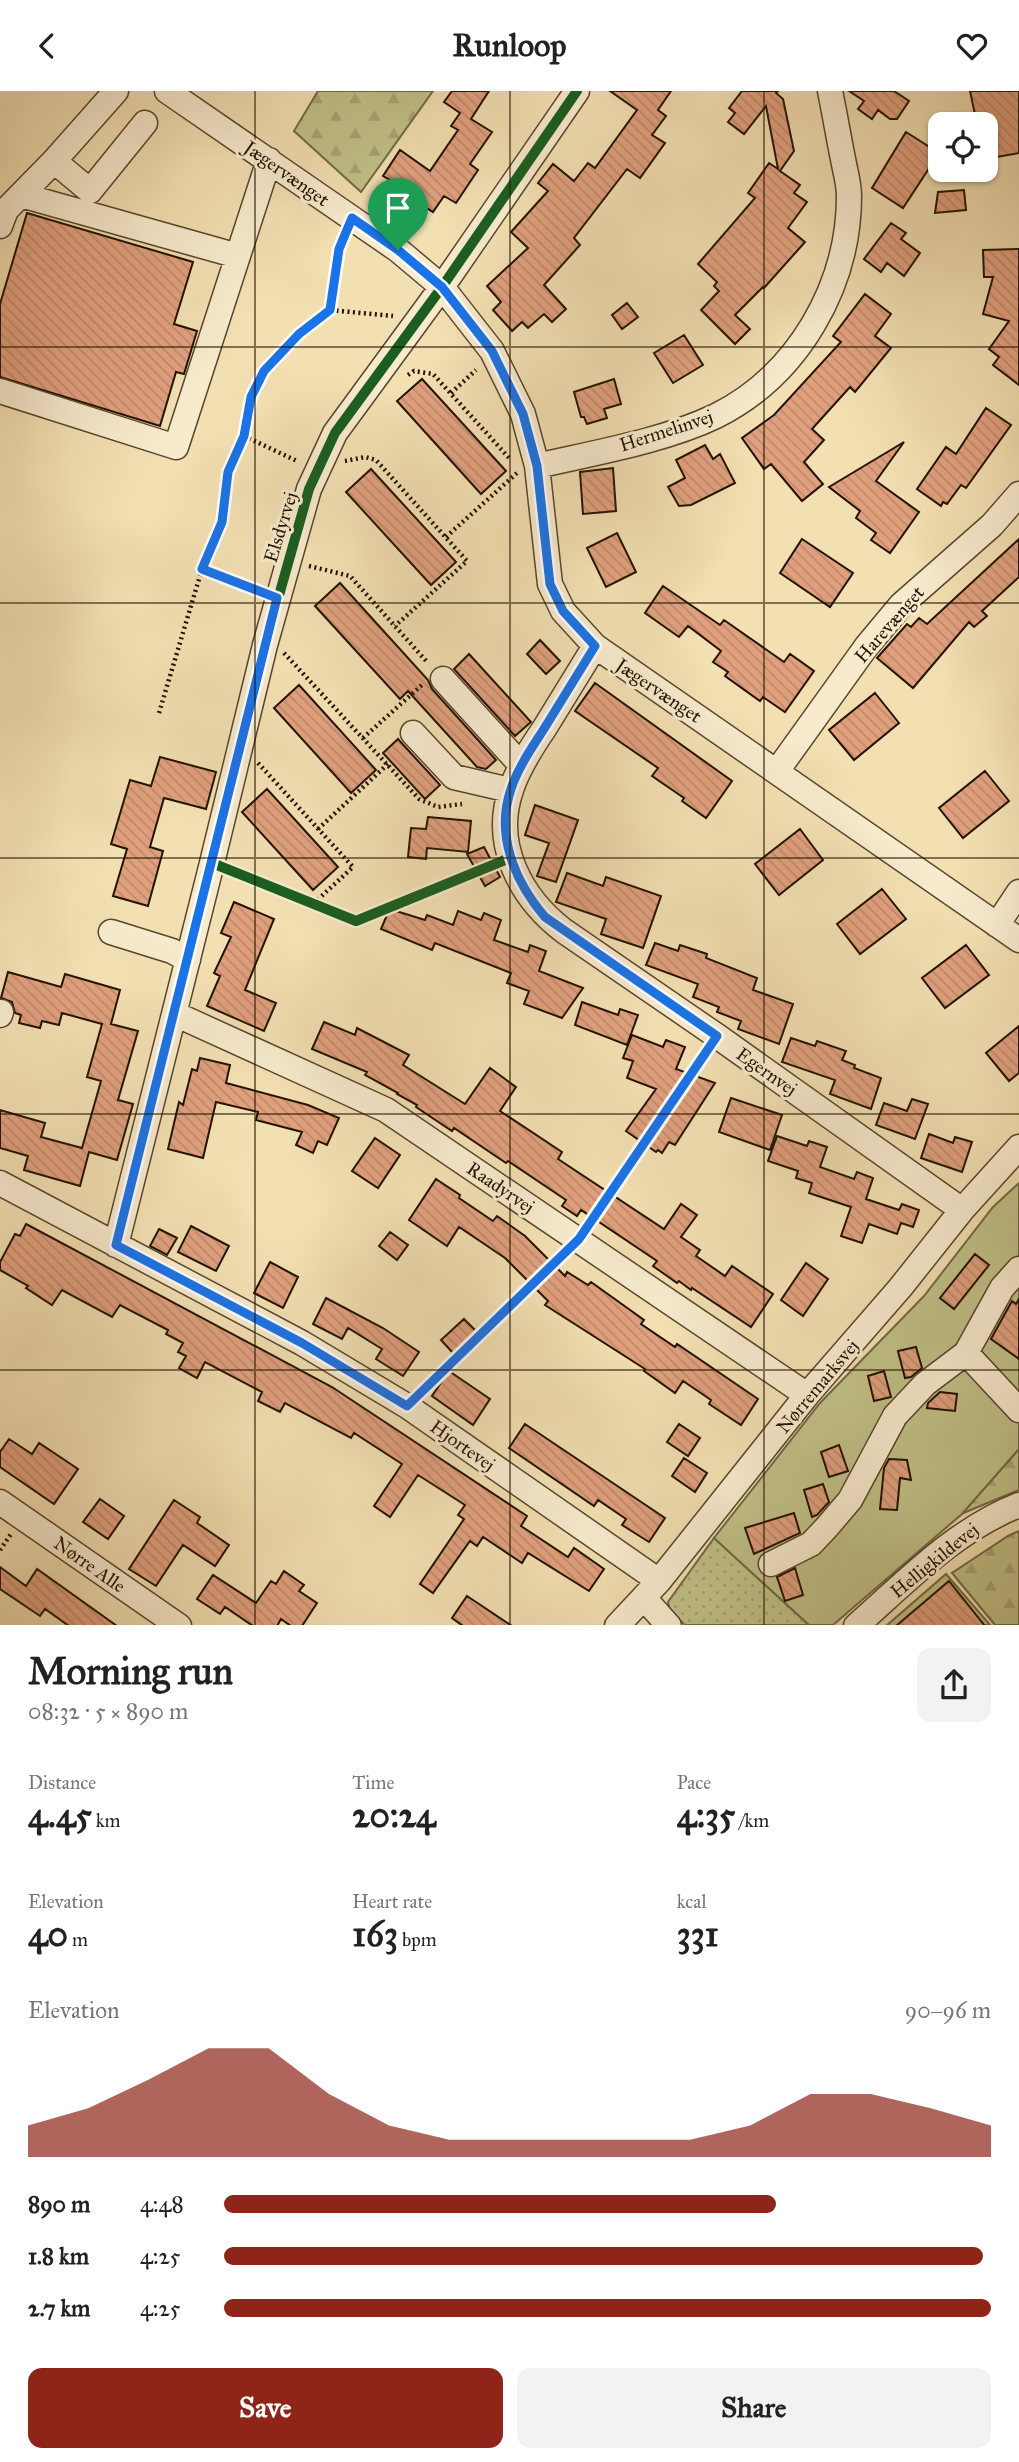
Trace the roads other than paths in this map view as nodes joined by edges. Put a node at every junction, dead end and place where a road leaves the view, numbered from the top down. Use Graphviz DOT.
graph roads {
  1 [pos="116,91"];
  2 [pos="167,91"];
  3 [pos="577,91"];
  4 [pos="831,91"];
  5 [pos="145,123"];
  6 [pos="269,160"];
  7 [pos="54,161"];
  8 [pos="21,195"];
  9 [pos="0,226"];
  10 [pos="238,257"];
  11 [pos="442,287"];
  12 [pos="0,391"];
  13 [pos="529,468"];
  14 [pos="1019,494"];
  15 [pos="595,646"];
  16 [pos="440,675"];
  17 [pos="413,733"];
  18 [pos="521,765"];
  19 [pos="777,771"];
  20 [pos="509,795"];
  21 [pos="1019,892"];
  22 [pos="997,925"];
  23 [pos="111,932"];
  24 [pos="1019,940"];
  25 [pos="188,961"];
  26 [pos="175,1014"];
  27 [pos="1019,1147"];
  28 [pos="0,1183"];
  29 [pos="962,1210"];
  30 [pos="116,1245"];
  31 [pos="1019,1269"];
  32 [pos="966,1353"];
  33 [pos="807,1395"];
  34 [pos="1019,1410"];
  35 [pos="0,1502"];
  36 [pos="1019,1505"];
  37 [pos="771,1564"];
  38 [pos="652,1589"];
  39 [pos="178,1625"];
  40 [pos="618,1625"];
  41 [pos="669,1625"];
  42 [pos="857,1625"];
  1 -- 7 [label="street"];
  2 -- 6 [label="street, Jægervænget"];
  3 -- 11 [label="street, Elsdyrvej"];
  4 -- 13 [label="street, Hermelinvej"];
  5 -- 7 [label="street"];
  6 -- 10 [label="street"];
  6 -- 11 [label="street, Jægervænget"];
  7 -- 8 [label="street"];
  8 -- 9 [label="street"];
  8 -- 10 [label="street"];
  10 -- 12 [label="street"];
  11 -- 13 [label="street, Jægervænget"];
  11 -- 25 [label="street, Elsdyrvej"];
  13 -- 15 [label="street, Jægervænget"];
  14 -- 19 [label="street, Harevænget"];
  15 -- 18 [label="street, Egernvej"];
  15 -- 19 [label="street, Jægervænget"];
  16 -- 18 [label="street"];
  17 -- 20 [label="street"];
  18 -- 20 [label="street, Egernvej"];
  19 -- 22 [label="street, Jægervænget"];
  20 -- 29 [label="street, Egernvej"];
  21 -- 22 [label="street"];
  22 -- 24 [label="street, Jægervænget"];
  23 -- 25 [label="street"];
  25 -- 26 [label="street, Elsdyrvej"];
  26 -- 30 [label="street, Elsdyrvej"];
  26 -- 33 [label="street, Raadyrvej"];
  27 -- 29 [label="street, Nørremarksvej"];
  28 -- 30 [label="street, Hjortevej"];
  29 -- 33 [label="street, Nørremarksvej"];
  30 -- 38 [label="street, Hjortevej"];
  31 -- 32 [label="street"];
  32 -- 34 [label="street"];
  32 -- 37 [label="street"];
  33 -- 38 [label="street, Nørremarksvej"];
  35 -- 39 [label="street, Nørre Alle"];
  36 -- 42 [label="street, Helligkildevej"];
  38 -- 40 [label="street, Nørremarksvej"];
  38 -- 41 [label="street"];
}
